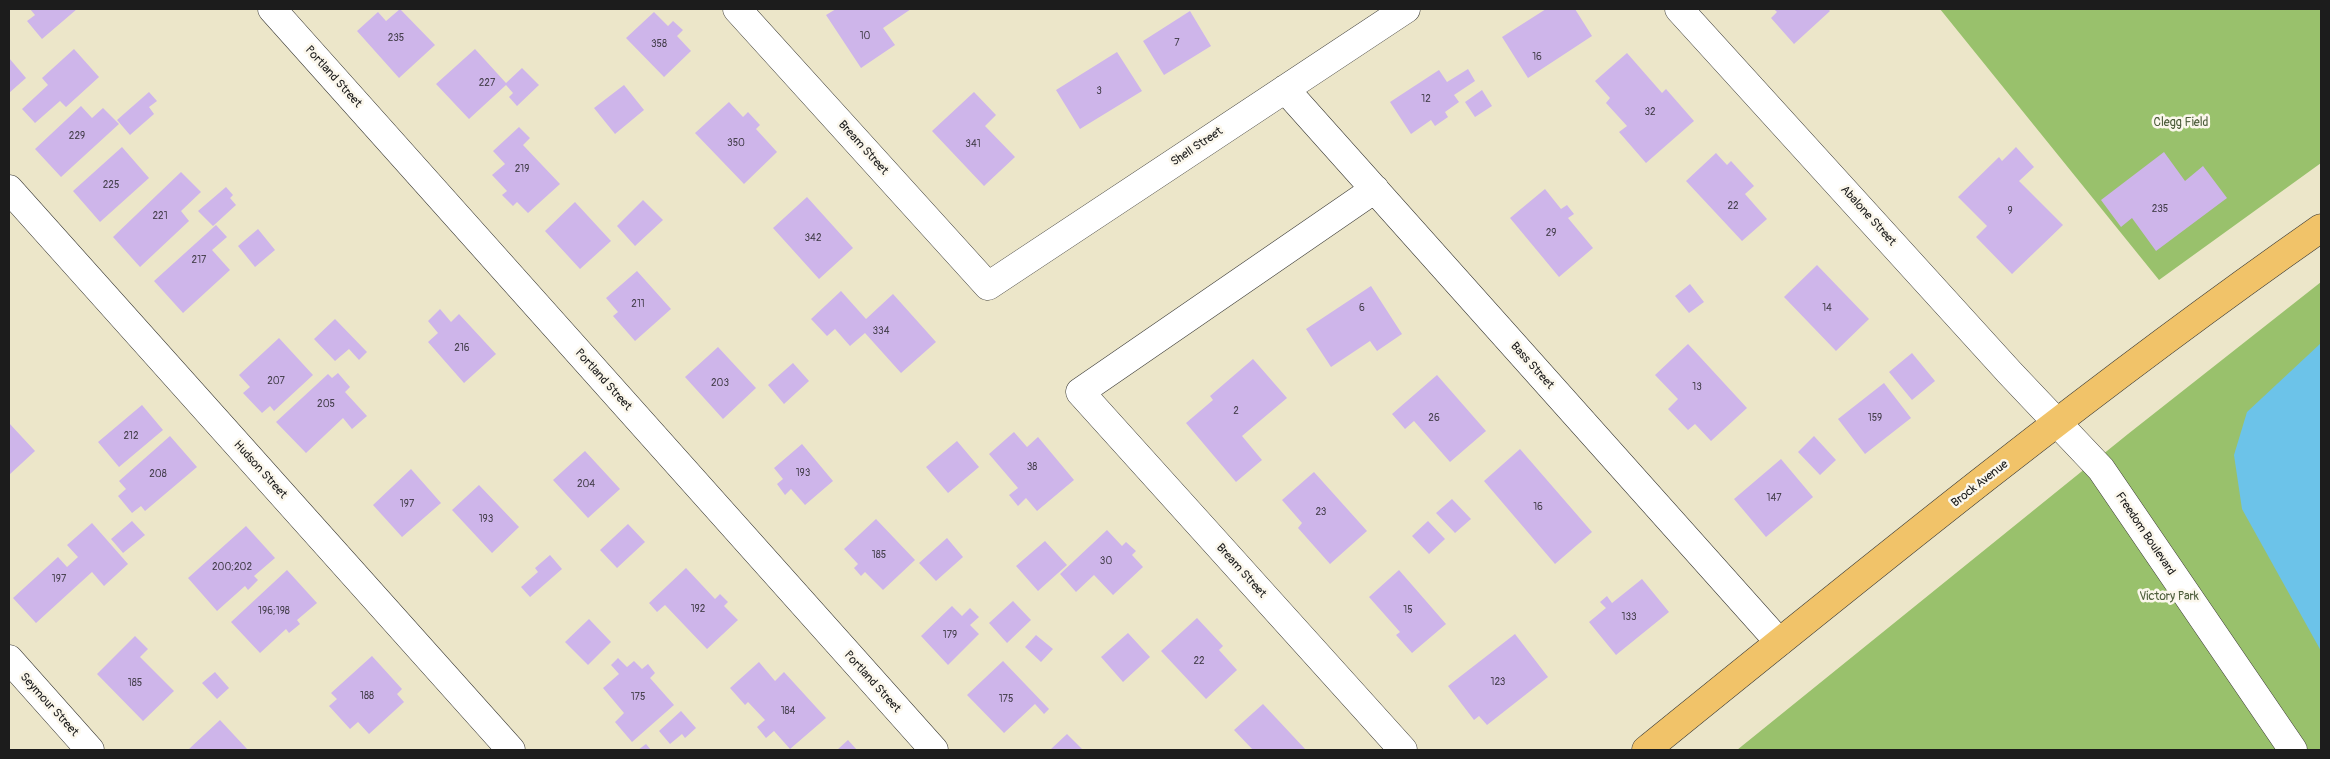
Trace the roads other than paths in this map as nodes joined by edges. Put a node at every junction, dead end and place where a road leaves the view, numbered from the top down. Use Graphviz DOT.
graph roads {
  1 [pos="272,9"];
  2 [pos="737,9"];
  3 [pos="1406,9"];
  4 [pos="1679,9"];
  5 [pos="1285,89"];
  6 [pos="9,189"];
  7 [pos="1375,189"];
  8 [pos="2321,228"];
  9 [pos="988,286"];
  10 [pos="2058,422"];
  11 [pos="1779,642"];
  12 [pos="9,659"];
  13 [pos="90,750"];
  14 [pos="511,750"];
  15 [pos="934,750"];
  16 [pos="1403,750"];
  17 [pos="1646,750"];
  18 [pos="2293,750"];
  1 -- 15 [label="street, Portland Street"];
  2 -- 9 [label="street, Bream Street"];
  3 -- 5 [label="street, Shell Street"];
  4 -- 10 [label="street, Abalone Street"];
  5 -- 7 [label="street, Bass Street"];
  5 -- 9 [label="street, Shell Street"];
  6 -- 14 [label="street, Hudson Street"];
  7 -- 11 [label="street, Bass Street"];
  7 -- 16 [label="street, Bream Street"];
  8 -- 10 [label="main road, Brock Avenue"];
  10 -- 11 [label="main road, Brock Avenue"];
  10 -- 18 [label="street, Freedom Boulevard"];
  11 -- 17 [label="main road, Brock Avenue"];
  12 -- 13 [label="street, Seymour Street"];
}
